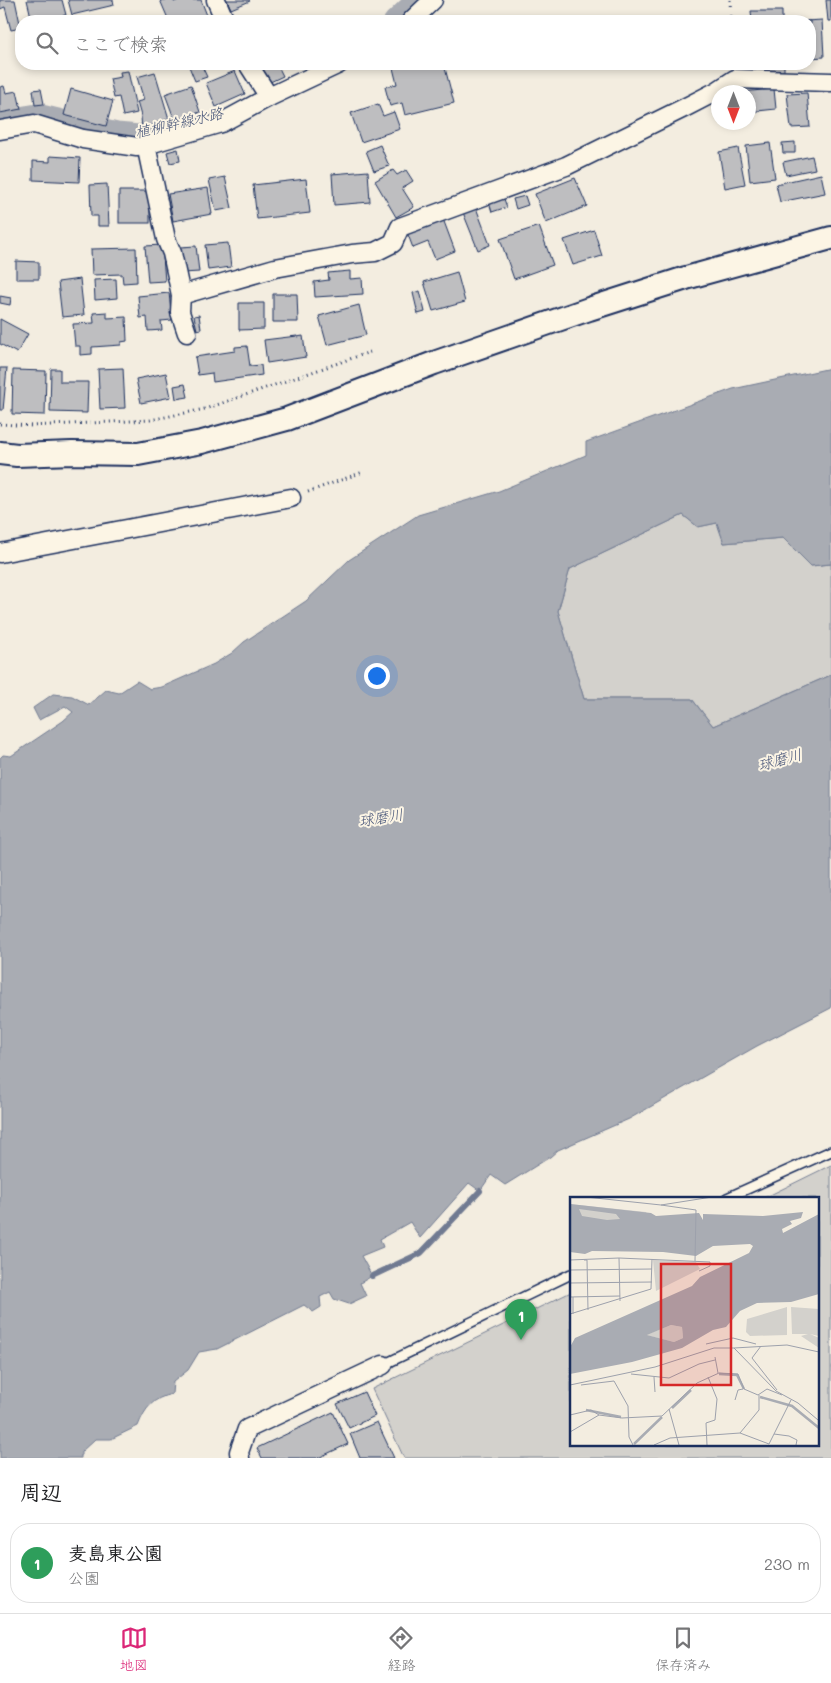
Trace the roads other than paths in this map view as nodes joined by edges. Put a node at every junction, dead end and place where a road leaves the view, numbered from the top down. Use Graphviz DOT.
graph roads {
  1 [pos="216,0"];
  2 [pos="433,0"];
  3 [pos="222,15"];
  4 [pos="417,15"];
  5 [pos="252,70"];
  6 [pos="323,70"];
  7 [pos="831,82"];
  8 [pos="266,92"];
  9 [pos="0,130"];
  10 [pos="146,145"];
  11 [pos="831,238"];
  12 [pos="181,295"];
  13 [pos="187,333"];
  14 [pos="0,453"];
  15 [pos="291,498"];
  16 [pos="0,553"];
  17 [pos="831,1150"];
  18 [pos="729,1197"];
  19 [pos="570,1274"];
  20 [pos="383,1365"];
  21 [pos="240,1458"];
  1 -- 3 [label="street"];
  2 -- 4 [label="street"];
  5 -- 8 [label="street"];
  6 -- 8 [label="street"];
  7 -- 12 [label="street"];
  8 -- 10 [label="street"];
  9 -- 10 [label="street"];
  10 -- 12 [label="street"];
  11 -- 14 [label="street"];
  12 -- 13 [label="street"];
  15 -- 16 [label="street"];
  17 -- 18 [label="lane"];
  19 -- 20 [label="lane"];
  20 -- 21 [label="street"];
}
